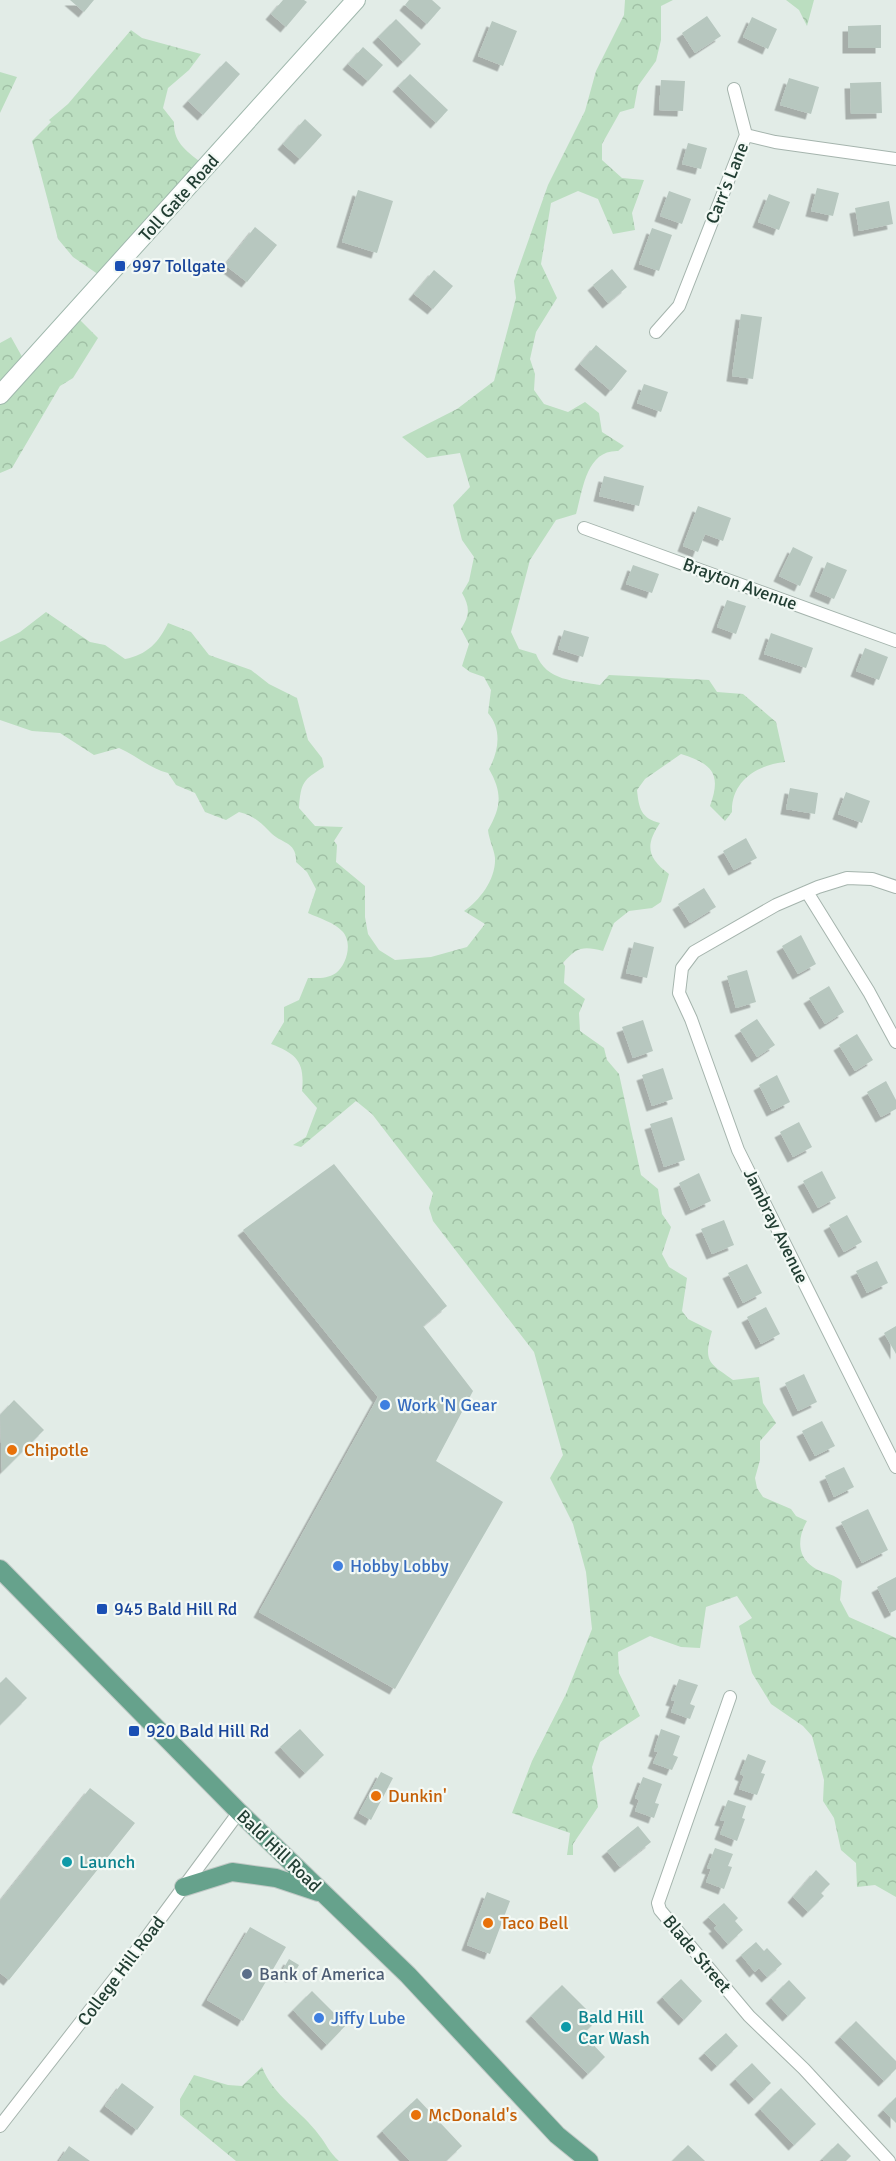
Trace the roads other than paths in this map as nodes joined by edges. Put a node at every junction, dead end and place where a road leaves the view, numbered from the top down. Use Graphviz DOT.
graph roads {
  1 [pos="356,0"];
  2 [pos="734,89"];
  3 [pos="746,135"];
  4 [pos="896,159"];
  5 [pos="656,332"];
  6 [pos="0,395"];
  7 [pos="584,528"];
  8 [pos="896,641"];
  9 [pos="896,887"];
  10 [pos="807,892"];
  11 [pos="896,1042"];
  12 [pos="896,1467"];
  13 [pos="0,1569"];
  14 [pos="730,1697"];
  15 [pos="238,1812"];
  16 [pos="184,1887"];
  17 [pos="324,1894"];
  18 [pos="0,2126"];
  19 [pos="557,2135"];
  20 [pos="574,2161"];
  21 [pos="589,2161"];
  22 [pos="889,2161"];
  1 -- 6 [label="main road, Toll Gate Road"];
  2 -- 3 [label="street"];
  3 -- 4 [label="street, Carr's Lane"];
  3 -- 5 [label="street, Carr's Lane"];
  7 -- 8 [label="street, Brayton Avenue"];
  9 -- 10 [label="street"];
  10 -- 11 [label="street"];
  10 -- 12 [label="street, Jambray Avenue"];
  13 -- 15 [label="main road, Bald Hill Road"];
  14 -- 22 [label="street, Blade Street"];
  15 -- 16 [label="street, College Hill Road"];
  15 -- 17 [label="main road, Bald Hill Road"];
  16 -- 17 [label="main road"];
  16 -- 18 [label="street, College Hill Road"];
  17 -- 19 [label="main road, Bald Hill Road"];
  19 -- 20 [label="main road, Bald Hill Road"];
  19 -- 21 [label="main road, Bald Hill Road"];
}
